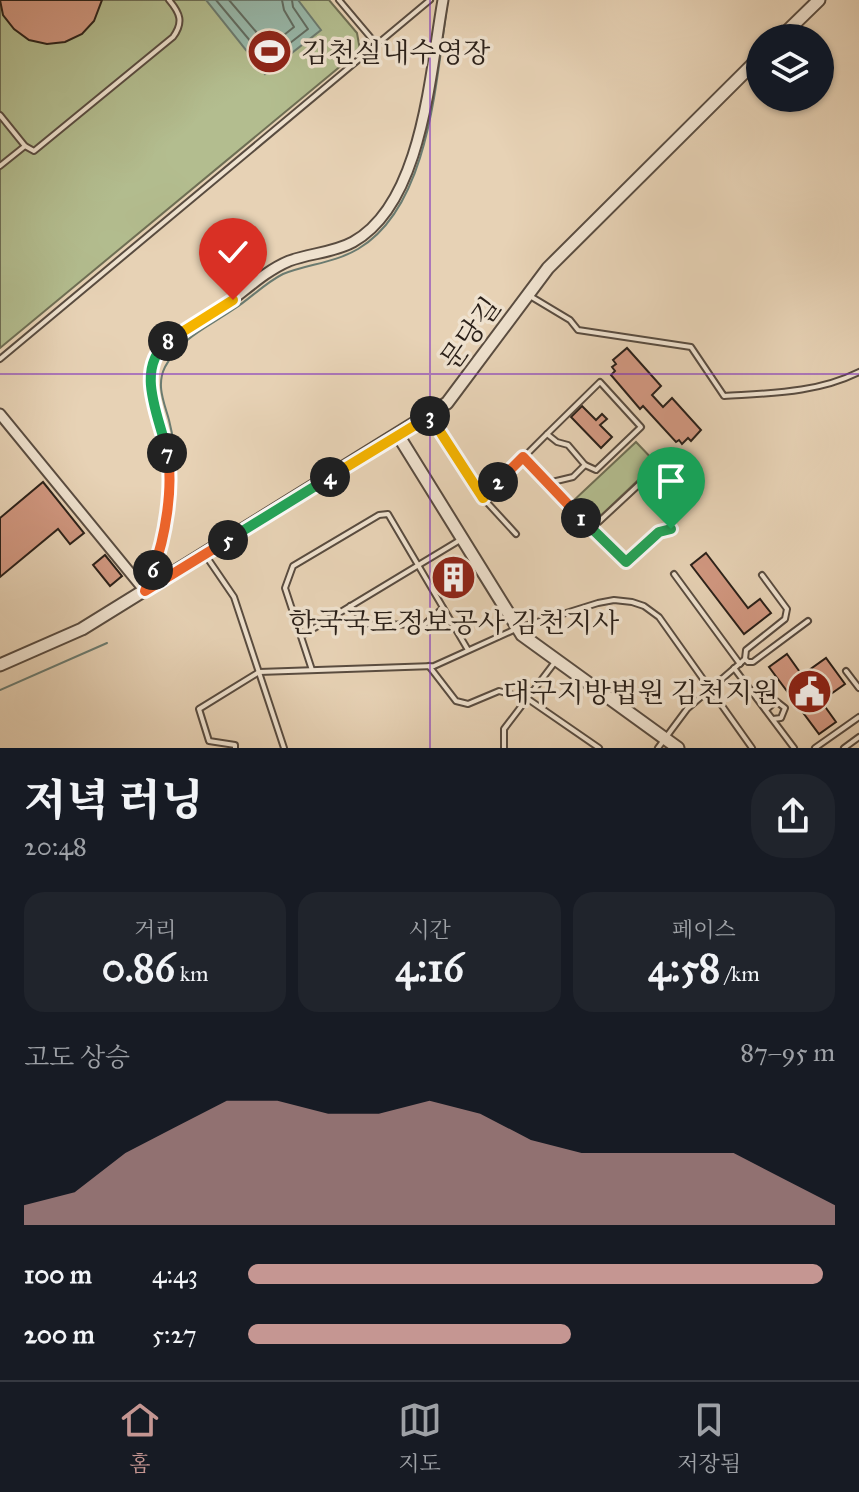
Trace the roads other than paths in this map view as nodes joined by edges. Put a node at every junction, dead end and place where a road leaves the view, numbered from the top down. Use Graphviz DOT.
graph roads {
  1 [pos="169,0"];
  2 [pos="339,0"];
  3 [pos="430,0"];
  4 [pos="443,0"];
  5 [pos="819,0"];
  6 [pos="794,24"];
  7 [pos="377,45"];
  8 [pos="746,71"];
  9 [pos="0,115"];
  10 [pos="25,146"];
  11 [pos="0,166"];
  12 [pos="528,295"];
  13 [pos="0,359"];
  14 [pos="859,372"];
  15 [pos="0,414"];
  16 [pos="429,415"];
  17 [pos="547,434"];
  18 [pos="398,435"];
  19 [pos="674,452"];
  20 [pos="523,457"];
  21 [pos="585,465"];
  22 [pos="548,483"];
  23 [pos="483,498"];
  24 [pos="591,529"];
  25 [pos="671,529"];
  26 [pos="516,534"];
  27 [pos="462,538"];
  28 [pos="205,554"];
  29 [pos="418,565"];
  30 [pos="674,574"];
  31 [pos="762,575"];
  32 [pos="145,591"];
  33 [pos="350,606"];
  34 [pos="443,608"];
  35 [pos="808,621"];
  36 [pos="518,628"];
  37 [pos="301,636"];
  38 [pos="468,650"];
  39 [pos="745,659"];
  40 [pos="557,660"];
  41 [pos="740,664"];
  42 [pos="0,665"];
  43 [pos="429,666"];
  44 [pos="734,668"];
  45 [pos="312,670"];
  46 [pos="846,671"];
  47 [pos="259,672"];
  48 [pos="859,688"];
  49 [pos="710,689"];
  50 [pos="528,699"];
  51 [pos="766,711"];
  52 [pos="859,717"];
  53 [pos="773,719"];
  54 [pos="859,737"];
  55 [pos="661,744"];
  56 [pos="235,748"];
  57 [pos="284,748"];
  58 [pos="504,748"];
  59 [pos="599,748"];
  60 [pos="678,748"];
  61 [pos="752,748"];
  62 [pos="794,748"];
  63 [pos="815,748"];
  64 [pos="844,748"];
  1 -- 10 [label="lane"];
  2 -- 7 [label="lane"];
  3 -- 7 [label="lane"];
  4 -- 32 [label="street"];
  5 -- 6 [label="street"];
  7 -- 13 [label="lane"];
  8 -- 12 [label="street, 문당길"];
  9 -- 10 [label="lane"];
  10 -- 11 [label="lane"];
  12 -- 14 [label="lane"];
  12 -- 16 [label="street, 문당길"];
  15 -- 32 [label="street"];
  16 -- 18 [label="street, 문당길"];
  16 -- 23 [label="lane"];
  17 -- 20 [label="lane"];
  17 -- 21 [label="lane"];
  17 -- 21 [label="lane"];
  18 -- 27 [label="street"];
  18 -- 28 [label="street, 문당길"];
  19 -- 24 [label="lane"];
  20 -- 22 [label="lane"];
  20 -- 23 [label="lane"];
  21 -- 22 [label="lane"];
  22 -- 24 [label="lane"];
  23 -- 26 [label="lane"];
  24 -- 25 [label="lane"];
  27 -- 29 [label="lane"];
  27 -- 36 [label="street"];
  28 -- 32 [label="street, 문당길"];
  28 -- 47 [label="lane"];
  29 -- 33 [label="lane"];
  29 -- 34 [label="lane"];
  29 -- 37 [label="lane"];
  30 -- 41 [label="lane"];
  31 -- 39 [label="lane"];
  32 -- 42 [label="street, 문당길"];
  33 -- 34 [label="lane"];
  33 -- 37 [label="lane"];
  34 -- 38 [label="lane"];
  35 -- 39 [label="lane"];
  36 -- 38 [label="lane"];
  36 -- 40 [label="street"];
  36 -- 49 [label="lane"];
  37 -- 45 [label="lane"];
  38 -- 43 [label="lane"];
  39 -- 41 [label="lane"];
  40 -- 50 [label="lane"];
  40 -- 55 [label="street"];
  41 -- 44 [label="lane"];
  43 -- 45 [label="lane"];
  43 -- 50 [label="lane"];
  44 -- 49 [label="lane"];
  44 -- 51 [label="lane"];
  45 -- 47 [label="lane"];
  46 -- 48 [label="lane"];
  47 -- 56 [label="lane"];
  47 -- 57 [label="lane"];
  49 -- 55 [label="lane"];
  49 -- 61 [label="lane"];
  50 -- 58 [label="lane"];
  50 -- 59 [label="lane"];
  51 -- 53 [label="lane"];
  51 -- 53 [label="lane"];
  52 -- 63 [label="lane"];
  53 -- 62 [label="lane"];
  54 -- 64 [label="lane"];
  55 -- 60 [label="street"];
}
